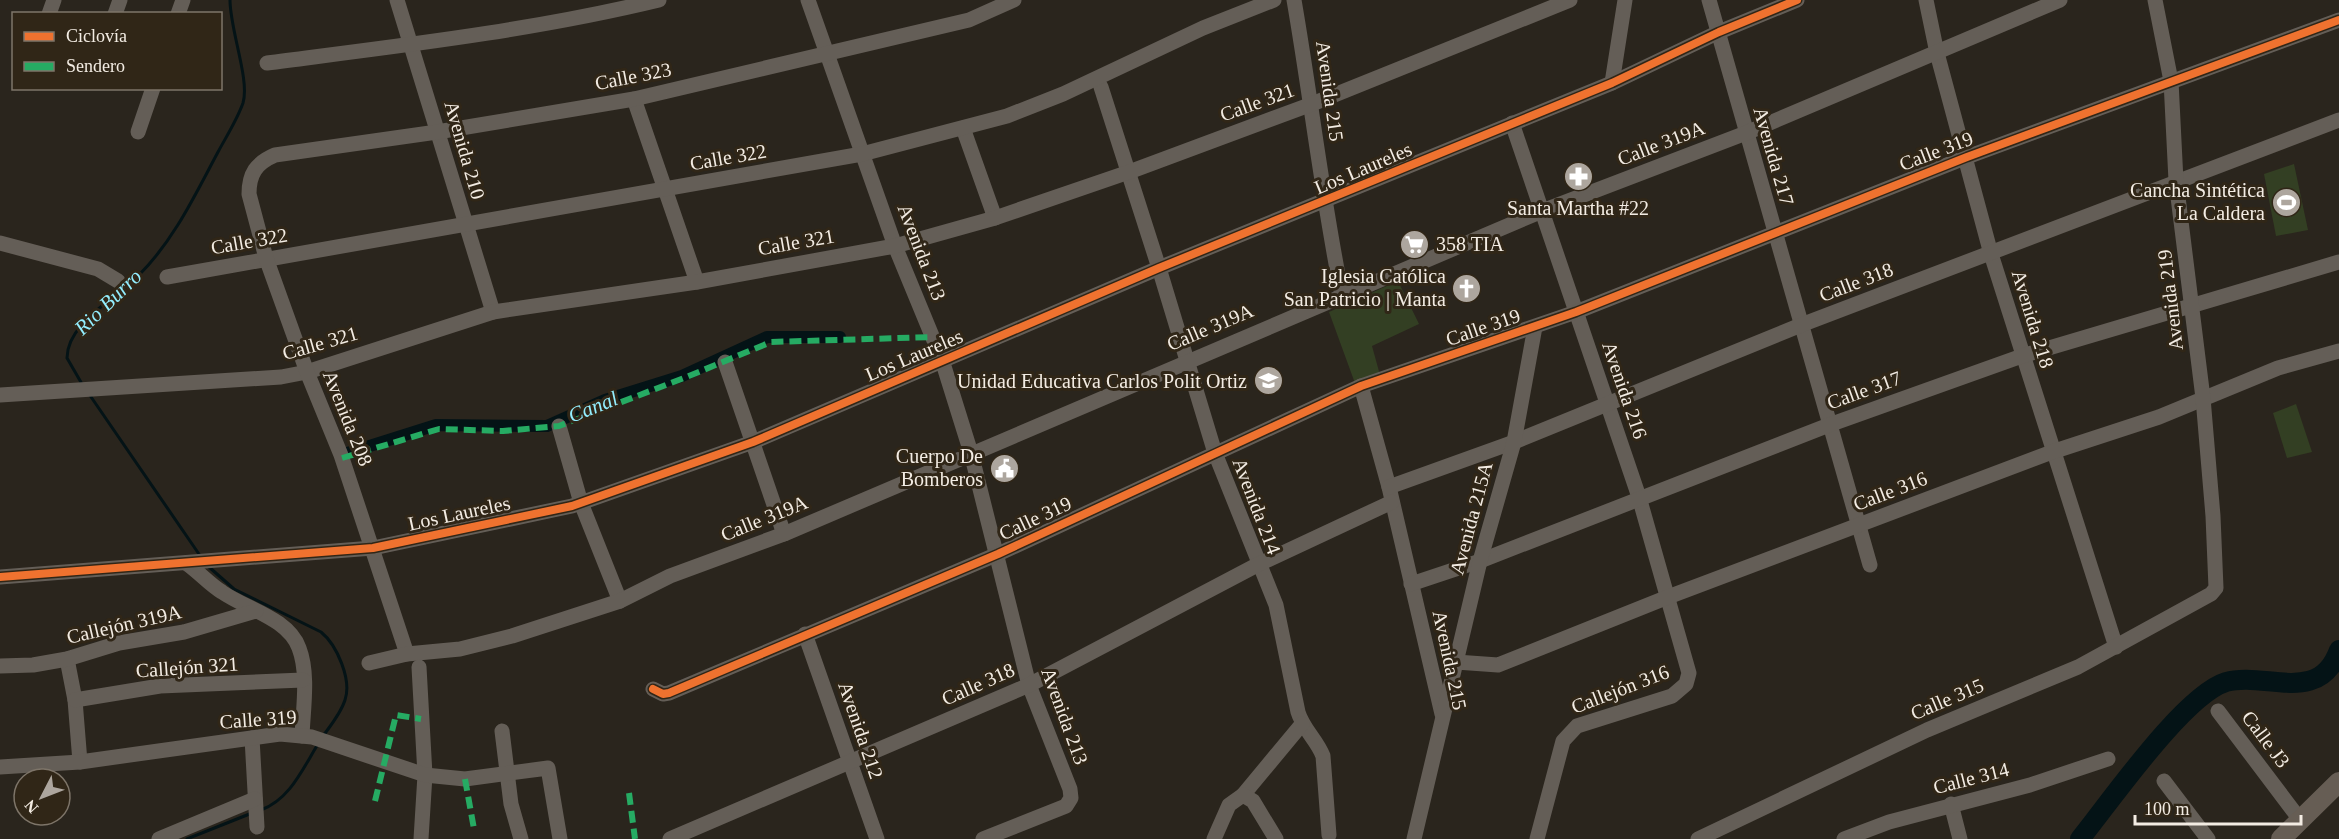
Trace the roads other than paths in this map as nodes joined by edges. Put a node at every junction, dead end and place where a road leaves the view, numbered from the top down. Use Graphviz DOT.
graph roads {
  1 [pos="397,0"];
  2 [pos="659,0"];
  3 [pos="808,0"];
  4 [pos="1014,0"];
  5 [pos="1274,0"];
  6 [pos="1294,0"];
  7 [pos="1569,0"];
  8 [pos="1625,0"];
  9 [pos="1709,0"];
  10 [pos="1797,0"];
  11 [pos="1926,0"];
  12 [pos="2060,0"];
  13 [pos="2156,0"];
  14 [pos="2031,5"];
  15 [pos="2339,20"];
  16 [pos="1719,32"];
  17 [pos="411,45"];
  18 [pos="1937,53"];
  19 [pos="826,54"];
  20 [pos="267,63"];
  21 [pos="2171,81"];
  22 [pos="1612,83"];
  23 [pos="1101,87"];
  24 [pos="152,90"];
  25 [pos="634,99"];
  26 [pos="1312,104"];
  27 [pos="2339,120"];
  28 [pos="1512,123"];
  29 [pos="963,128"];
  30 [pos="138,132"];
  31 [pos="437,132"];
  32 [pos="1746,133"];
  33 [pos="862,154"];
  34 [pos="1967,157"];
  35 [pos="256,166"];
  36 [pos="1129,172"];
  37 [pos="2176,181"];
  38 [pos="664,190"];
  39 [pos="1323,203"];
  40 [pos="1542,211"];
  41 [pos="995,218"];
  42 [pos="465,226"];
  43 [pos="1774,232"];
  44 [pos="0,243"];
  45 [pos="895,246"];
  46 [pos="1991,254"];
  47 [pos="266,258"];
  48 [pos="2339,262"];
  49 [pos="1160,268"];
  50 [pos="167,277"];
  51 [pos="118,281"];
  52 [pos="698,282"];
  53 [pos="1342,295"];
  54 [pos="2192,307"];
  55 [pos="493,312"];
  56 [pos="1576,312"];
  57 [pos="1801,325"];
  58 [pos="1535,327"];
  59 [pos="2339,351"];
  60 [pos="2022,356"];
  61 [pos="942,360"];
  62 [pos="1186,360"];
  63 [pos="725,362"];
  64 [pos="307,372"];
  65 [pos="1361,386"];
  66 [pos="0,395"];
  67 [pos="2203,398"];
  68 [pos="1607,403"];
  69 [pos="1829,425"];
  70 [pos="559,426"];
  71 [pos="753,442"];
  72 [pos="1514,442"];
  73 [pos="2052,452"];
  74 [pos="971,453"];
  75 [pos="1215,453"];
  76 [pos="1390,495"];
  77 [pos="1639,497"];
  78 [pos="581,503"];
  79 [pos="1858,525"];
  80 [pos="784,534"];
  81 [pos="373,548"];
  82 [pos="998,554"];
  83 [pos="1480,561"];
  84 [pos="191,563"];
  85 [pos="1257,565"];
  86 [pos="1870,565"];
  87 [pos="0,577"];
  88 [pos="1412,584"];
  89 [pos="2211,594"];
  90 [pos="1668,597"];
  91 [pos="620,601"];
  92 [pos="256,611"];
  93 [pos="805,634"];
  94 [pos="2116,647"];
  95 [pos="408,654"];
  96 [pos="67,659"];
  97 [pos="1456,662"];
  98 [pos="369,663"];
  99 [pos="0,666"];
  100 [pos="419,667"];
  101 [pos="1689,673"];
  102 [pos="303,680"];
  103 [pos="1029,685"];
  104 [pos="653,689"];
  105 [pos="75,700"];
  106 [pos="2218,711"];
  107 [pos="1444,720"];
  108 [pos="1302,724"];
  109 [pos="502,731"];
  110 [pos="307,736"];
  111 [pos="252,738"];
  112 [pos="2108,759"];
  113 [pos="80,762"];
  114 [pos="851,764"];
  115 [pos="0,767"];
  116 [pos="507,774"];
  117 [pos="425,775"];
  118 [pos="2164,781"];
  119 [pos="2339,782"];
  120 [pos="1243,795"];
  121 [pos="255,802"];
  122 [pos="1951,804"];
  123 [pos="2301,821"];
  124 [pos="257,827"];
  125 [pos="1328,838"];
  126 [pos="159,839"];
  127 [pos="421,839"];
  128 [pos="521,839"];
  129 [pos="560,839"];
  130 [pos="670,839"];
  131 [pos="877,839"];
  132 [pos="983,839"];
  133 [pos="1214,839"];
  134 [pos="1276,839"];
  135 [pos="1414,839"];
  136 [pos="1537,839"];
  137 [pos="1698,839"];
  138 [pos="1844,839"];
  139 [pos="1960,839"];
  140 [pos="2208,839"];
  141 [pos="2281,839"];
  1 -- 17 [label="street, Avenida 210"];
  2 -- 17 [label="street"];
  3 -- 19 [label="street, Avenida 213"];
  4 -- 19 [label="street, Calle 323"];
  5 -- 29 [label="street, Calle 322"];
  6 -- 26 [label="street, Avenida 215"];
  7 -- 26 [label="street, Calle 321"];
  8 -- 22 [label="street"];
  9 -- 16 [label="street, Avenida 217"];
  10 -- 16 [label="street, Los Laureles"];
  11 -- 18 [label="street, Avenida 218"];
  12 -- 14 [label="street, Calle 319A"];
  13 -- 21 [label="street, Avenida 219"];
  14 -- 18 [label="street, Calle 319A"];
  15 -- 21 [label="street, Calle 319"];
  16 -- 22 [label="street, Los Laureles"];
  16 -- 32 [label="street, Avenida 217"];
  17 -- 20 [label="street"];
  17 -- 31 [label="street, Avenida 210"];
  18 -- 32 [label="street, Calle 319A"];
  18 -- 34 [label="street, Avenida 218"];
  19 -- 25 [label="street, Calle 323"];
  19 -- 33 [label="street, Avenida 213"];
  21 -- 34 [label="street, Calle 319"];
  21 -- 37 [label="street, Avenida 219"];
  22 -- 28 [label="street, Los Laureles"];
  23 -- 36 [label="street, Avenida 214"];
  24 -- 30 [label="street"];
  25 -- 31 [label="street, Calle 323"];
  25 -- 38 [label="street"];
  26 -- 36 [label="street, Calle 321"];
  26 -- 39 [label="street, Avenida 215"];
  27 -- 37 [label="street, Calle 318"];
  28 -- 39 [label="street, Los Laureles"];
  28 -- 40 [label="street, Avenida 216"];
  29 -- 33 [label="street, Calle 322"];
  29 -- 41 [label="street"];
  31 -- 35 [label="street, Calle 323"];
  31 -- 42 [label="street, Avenida 210"];
  32 -- 40 [label="street, Calle 319A"];
  32 -- 43 [label="street, Avenida 217"];
  33 -- 38 [label="street, Calle 322"];
  33 -- 45 [label="street, Avenida 213"];
  34 -- 43 [label="street, Calle 319"];
  34 -- 46 [label="street, Avenida 218"];
  35 -- 47 [label="street, Avenida 208"];
  36 -- 41 [label="street, Calle 321"];
  36 -- 49 [label="street, Avenida 214"];
  37 -- 46 [label="street, Calle 318"];
  37 -- 54 [label="street, Avenida 219"];
  38 -- 42 [label="street, Calle 322"];
  38 -- 52 [label="street"];
  39 -- 49 [label="street, Los Laureles"];
  39 -- 53 [label="street, Avenida 215"];
  40 -- 53 [label="street, Calle 319A"];
  40 -- 56 [label="street, Avenida 216"];
  41 -- 45 [label="street, Calle 321"];
  42 -- 47 [label="street, Calle 322"];
  42 -- 55 [label="street, Avenida 210"];
  43 -- 56 [label="street, Calle 319"];
  43 -- 57 [label="street, Avenida 217"];
  44 -- 51 [label="street"];
  45 -- 52 [label="street, Calle 321"];
  45 -- 61 [label="street, Avenida 213"];
  46 -- 57 [label="street, Calle 318"];
  46 -- 60 [label="street, Avenida 218"];
  47 -- 50 [label="street, Calle 322"];
  47 -- 64 [label="street, Avenida 208"];
  48 -- 54 [label="street, Calle 317"];
  49 -- 61 [label="street, Los Laureles"];
  49 -- 62 [label="street, Avenida 214"];
  52 -- 55 [label="street, Calle 321"];
  53 -- 62 [label="street, Calle 319A"];
  54 -- 60 [label="street, Calle 317"];
  54 -- 67 [label="street, Avenida 219"];
  55 -- 64 [label="street, Calle 321"];
  56 -- 58 [label="street, Calle 319"];
  56 -- 68 [label="street, Avenida 216"];
  57 -- 68 [label="street, Calle 318"];
  57 -- 69 [label="street, Avenida 217"];
  58 -- 65 [label="street, Calle 319"];
  58 -- 72 [label="street, Avenida 215A"];
  59 -- 67 [label="street, Calle 316"];
  60 -- 69 [label="street, Calle 317"];
  60 -- 73 [label="street, Avenida 218"];
  61 -- 71 [label="street, Los Laureles"];
  61 -- 74 [label="street, Avenida 213"];
  62 -- 74 [label="street, Calle 319A"];
  62 -- 75 [label="street, Avenida 214"];
  63 -- 71 [label="street"];
  64 -- 66 [label="street, Calle 321"];
  64 -- 81 [label="street, Avenida 208"];
  65 -- 75 [label="street, Calle 319"];
  65 -- 76 [label="street, Avenida 215"];
  67 -- 73 [label="street, Calle 316"];
  67 -- 89 [label="street, Avenida 219"];
  68 -- 72 [label="street, Calle 318"];
  68 -- 77 [label="street, Avenida 216"];
  69 -- 77 [label="street, Calle 317"];
  69 -- 79 [label="street, Avenida 217"];
  70 -- 78 [label="street"];
  71 -- 78 [label="street, Los Laureles"];
  71 -- 80 [label="street"];
  72 -- 76 [label="street, Calle 318"];
  72 -- 83 [label="street, Avenida 215A"];
  73 -- 79 [label="street, Calle 316"];
  73 -- 94 [label="street, Avenida 218"];
  74 -- 80 [label="street, Calle 319A"];
  74 -- 82 [label="street, Avenida 213"];
  75 -- 82 [label="street, Calle 319"];
  75 -- 85 [label="street, Avenida 214"];
  76 -- 85 [label="street, Calle 318"];
  76 -- 88 [label="street, Avenida 215"];
  77 -- 83 [label="street, Calle 317"];
  77 -- 90 [label="street, Avenida 216"];
  78 -- 81 [label="street, Los Laureles"];
  78 -- 91 [label="street"];
  79 -- 86 [label="street, Avenida 217"];
  79 -- 90 [label="street, Calle 316"];
  80 -- 91 [label="street, Calle 319A"];
  81 -- 84 [label="street, Los Laureles"];
  81 -- 95 [label="street, Avenida 208"];
  82 -- 93 [label="street, Calle 319"];
  82 -- 103 [label="street, Avenida 213"];
  83 -- 88 [label="street, Calle 317"];
  83 -- 97 [label="street, Avenida 215A"];
  84 -- 87 [label="street, Los Laureles"];
  84 -- 92 [label="street"];
  85 -- 103 [label="street, Calle 318"];
  85 -- 108 [label="street, Avenida 214"];
  88 -- 107 [label="street, Avenida 215"];
  89 -- 94 [label="street, Calle 315"];
  90 -- 97 [label="street, Calle 316"];
  90 -- 101 [label="street, Avenida 216"];
  91 -- 95 [label="street, Calle 319A"];
  92 -- 96 [label="street, Callejón 319A"];
  92 -- 102 [label="street"];
  93 -- 104 [label="street, Calle 319"];
  93 -- 114 [label="street, Avenida 212"];
  94 -- 137 [label="street, Calle 315"];
  95 -- 98 [label="street, Calle 319A"];
  96 -- 99 [label="street, Callejón 319A"];
  96 -- 105 [label="street"];
  97 -- 107 [label="street, Avenida 215A"];
  100 -- 117 [label="street"];
  101 -- 136 [label="street, Callejón 316"];
  102 -- 105 [label="street, Callejón 321"];
  102 -- 110 [label="street"];
  103 -- 114 [label="street, Calle 318"];
  103 -- 132 [label="street, Avenida 213"];
  105 -- 113 [label="street"];
  106 -- 123 [label="street, Calle J3"];
  107 -- 135 [label="street, Avenida 215"];
  108 -- 120 [label="street"];
  108 -- 125 [label="street, Avenida 214"];
  109 -- 116 [label="street"];
  110 -- 111 [label="street, Calle 319"];
  110 -- 117 [label="street, Calle 319"];
  111 -- 113 [label="street, Calle 319"];
  111 -- 121 [label="street"];
  112 -- 122 [label="street, Calle 314"];
  113 -- 115 [label="street, Calle 319"];
  114 -- 130 [label="street, Calle 318"];
  114 -- 131 [label="street, Avenida 212"];
  116 -- 117 [label="street, Calle 319"];
  116 -- 128 [label="street"];
  116 -- 129 [label="street, Calle 319"];
  117 -- 127 [label="street"];
  118 -- 140 [label="street"];
  119 -- 123 [label="main road"];
  120 -- 133 [label="street"];
  120 -- 134 [label="street"];
  121 -- 124 [label="street"];
  121 -- 126 [label="street"];
  122 -- 138 [label="street, Calle 314"];
  122 -- 139 [label="street"];
  123 -- 141 [label="main road"];
}
